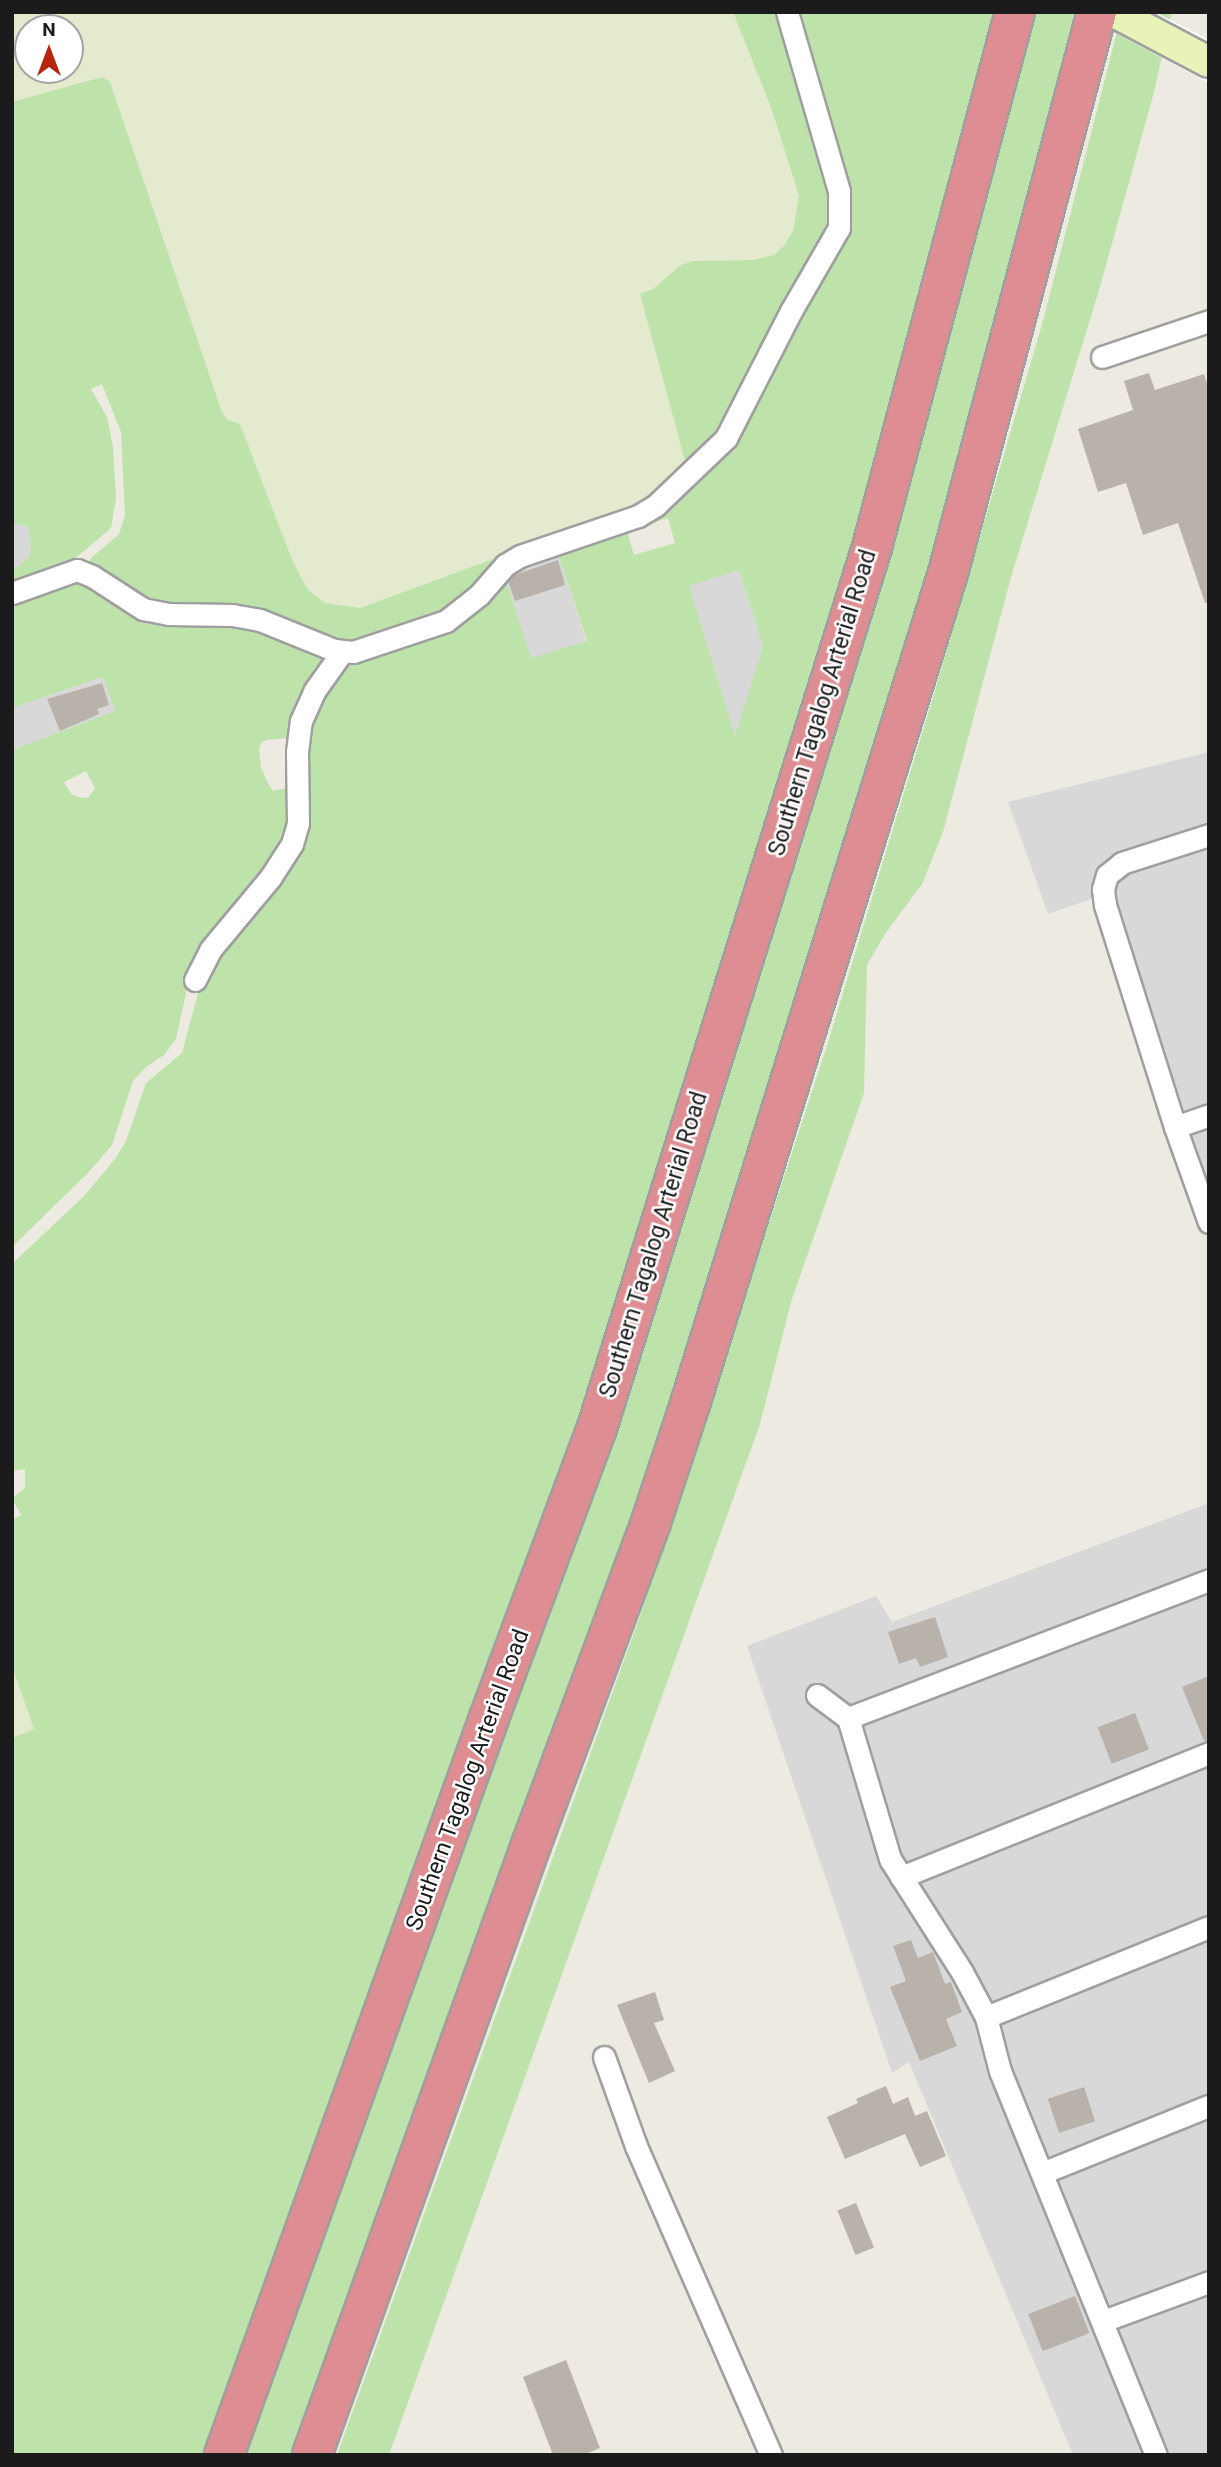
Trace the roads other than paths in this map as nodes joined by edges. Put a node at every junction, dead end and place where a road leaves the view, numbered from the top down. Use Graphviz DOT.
graph roads {
  1 [pos="787,12"];
  2 [pos="1015,12"];
  3 [pos="1097,12"];
  4 [pos="1114,12"];
  5 [pos="1209,62"];
  6 [pos="1209,321"];
  7 [pos="1102,357"];
  8 [pos="12,593"];
  9 [pos="342,652"];
  10 [pos="1209,835"];
  11 [pos="195,980"];
  12 [pos="1209,1115"];
  13 [pos="1175,1128"];
  14 [pos="1209,1222"];
  15 [pos="1209,1580"];
  16 [pos="817,1695"];
  17 [pos="848,1718"];
  18 [pos="1209,1753"];
  19 [pos="901,1877"];
  20 [pos="1209,1927"];
  21 [pos="986,2017"];
  22 [pos="604,2057"];
  23 [pos="1209,2106"];
  24 [pos="1042,2173"];
  25 [pos="1209,2282"];
  26 [pos="1103,2321"];
  27 [pos="224,2455"];
  28 [pos="312,2455"];
  29 [pos="771,2455"];
  30 [pos="1156,2455"];
  1 -- 9 [label="street"];
  2 -- 27 [label="highway, Southern Tagalog Arterial Road"];
  3 -- 28 [label="highway"];
  4 -- 5 [label="street"];
  6 -- 7 [label="street"];
  8 -- 9 [label="street"];
  9 -- 11 [label="street"];
  10 -- 13 [label="street"];
  12 -- 13 [label="street"];
  13 -- 14 [label="street"];
  15 -- 17 [label="street"];
  16 -- 17 [label="street"];
  17 -- 19 [label="street"];
  18 -- 19 [label="street"];
  19 -- 21 [label="street"];
  20 -- 21 [label="street"];
  21 -- 24 [label="street"];
  22 -- 29 [label="street"];
  23 -- 24 [label="street"];
  24 -- 26 [label="street"];
  25 -- 26 [label="street"];
  26 -- 30 [label="street"];
}
